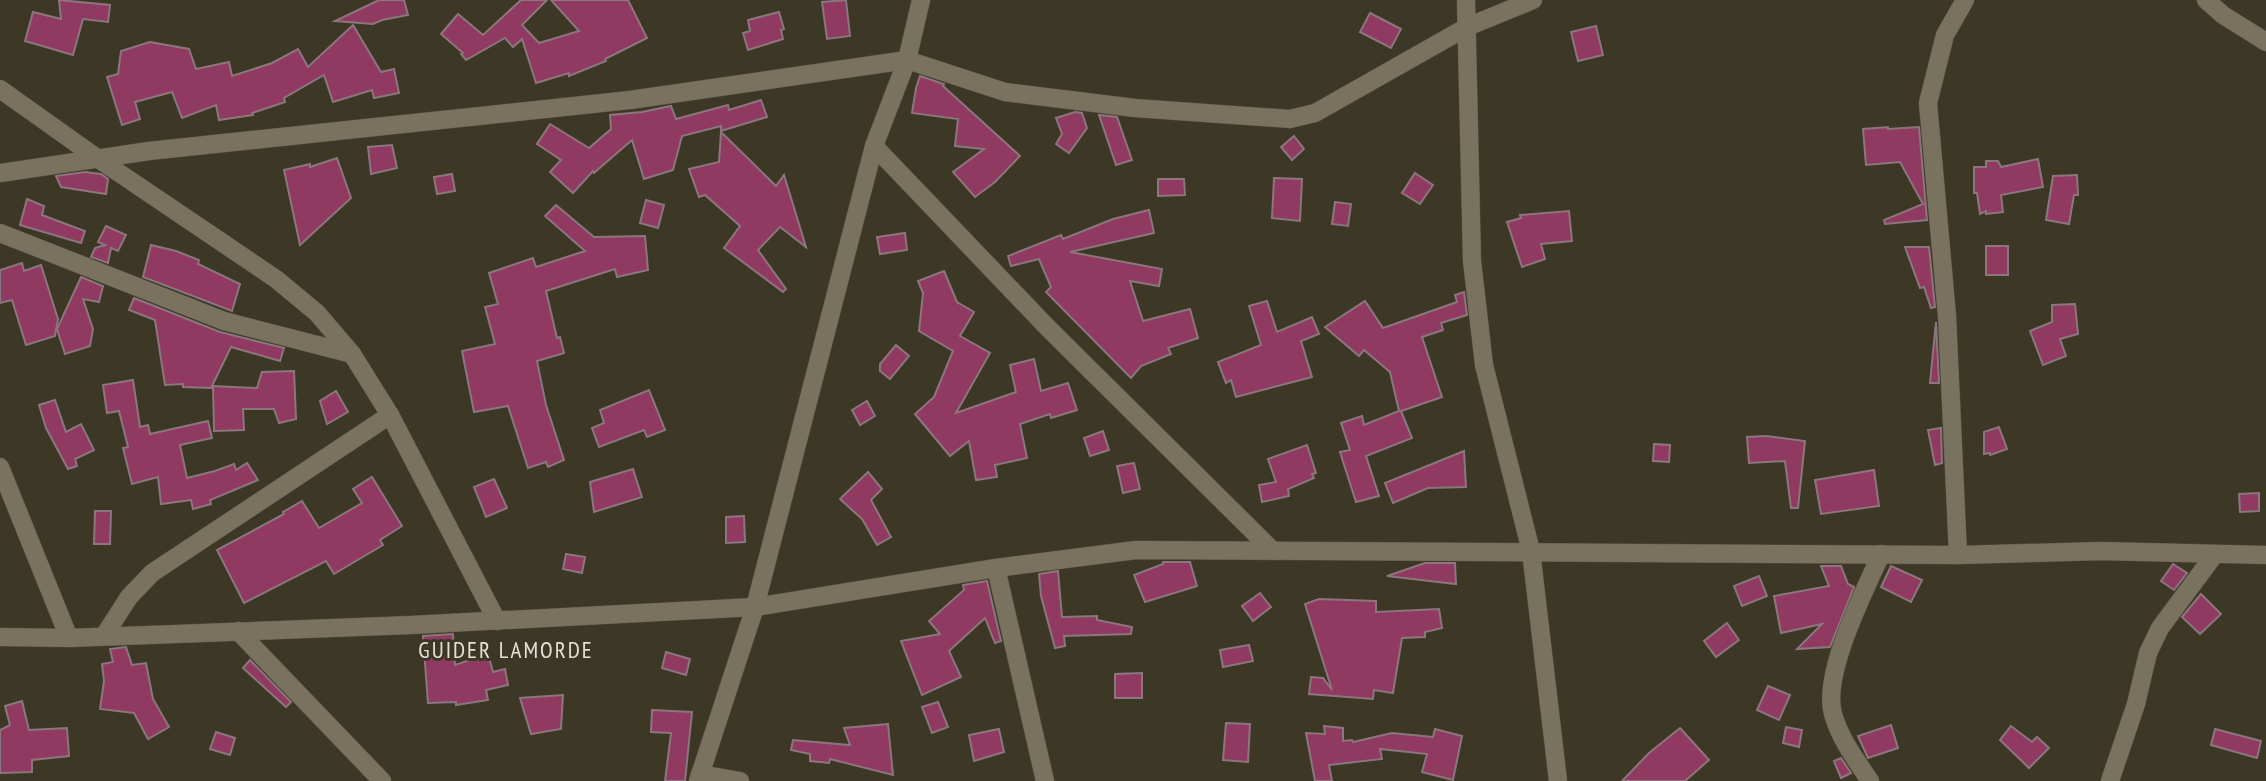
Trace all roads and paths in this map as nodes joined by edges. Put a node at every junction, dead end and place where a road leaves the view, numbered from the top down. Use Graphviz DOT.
graph roads {
  1 [pos="921,0"];
  2 [pos="1466,0"];
  3 [pos="1533,0"];
  4 [pos="1965,0"];
  5 [pos="2206,0"];
  6 [pos="1467,27"];
  7 [pos="2266,42"];
  8 [pos="906,60"];
  9 [pos="0,89"];
  10 [pos="874,146"];
  11 [pos="97,158"];
  12 [pos="0,173"];
  13 [pos="0,233"];
  14 [pos="352,354"];
  15 [pos="390,415"];
  16 [pos="0,467"];
  17 [pos="1273,551"];
  18 [pos="1531,551"];
  19 [pos="1881,554"];
  20 [pos="2215,554"];
  21 [pos="1958,555"];
  22 [pos="2266,555"];
  23 [pos="996,568"];
  24 [pos="755,607"];
  25 [pos="497,621"];
  26 [pos="238,631"];
  27 [pos="104,636"];
  28 [pos="0,637"];
  29 [pos="69,638"];
  30 [pos="699,778"];
  31 [pos="382,781"];
  32 [pos="740,781"];
  33 [pos="1045,781"];
  34 [pos="1558,781"];
  35 [pos="1870,781"];
  36 [pos="2110,781"];
  1 -- 8 [label="street"];
  2 -- 6 [label="street"];
  3 -- 6 [label="street"];
  4 -- 21 [label="street"];
  5 -- 7 [label="street"];
  6 -- 8 [label="street"];
  6 -- 18 [label="street"];
  8 -- 10 [label="street"];
  8 -- 11 [label="street"];
  9 -- 11 [label="street"];
  10 -- 17 [label="street"];
  10 -- 24 [label="street"];
  11 -- 12 [label="street"];
  11 -- 14 [label="street"];
  13 -- 14 [label="street"];
  14 -- 15 [label="street"];
  15 -- 25 [label="street"];
  15 -- 27 [label="street"];
  16 -- 29 [label="street"];
  17 -- 18 [label="street"];
  17 -- 23 [label="street"];
  18 -- 19 [label="street"];
  18 -- 34 [label="street"];
  19 -- 21 [label="street"];
  19 -- 35 [label="street"];
  20 -- 21 [label="street"];
  20 -- 22 [label="street"];
  20 -- 36 [label="street"];
  23 -- 24 [label="street"];
  23 -- 33 [label="street"];
  24 -- 25 [label="street"];
  24 -- 30 [label="street"];
  25 -- 26 [label="street"];
  26 -- 27 [label="street"];
  26 -- 31 [label="street"];
  27 -- 29 [label="street"];
  28 -- 29 [label="street"];
  30 -- 32 [label="street"];
}
